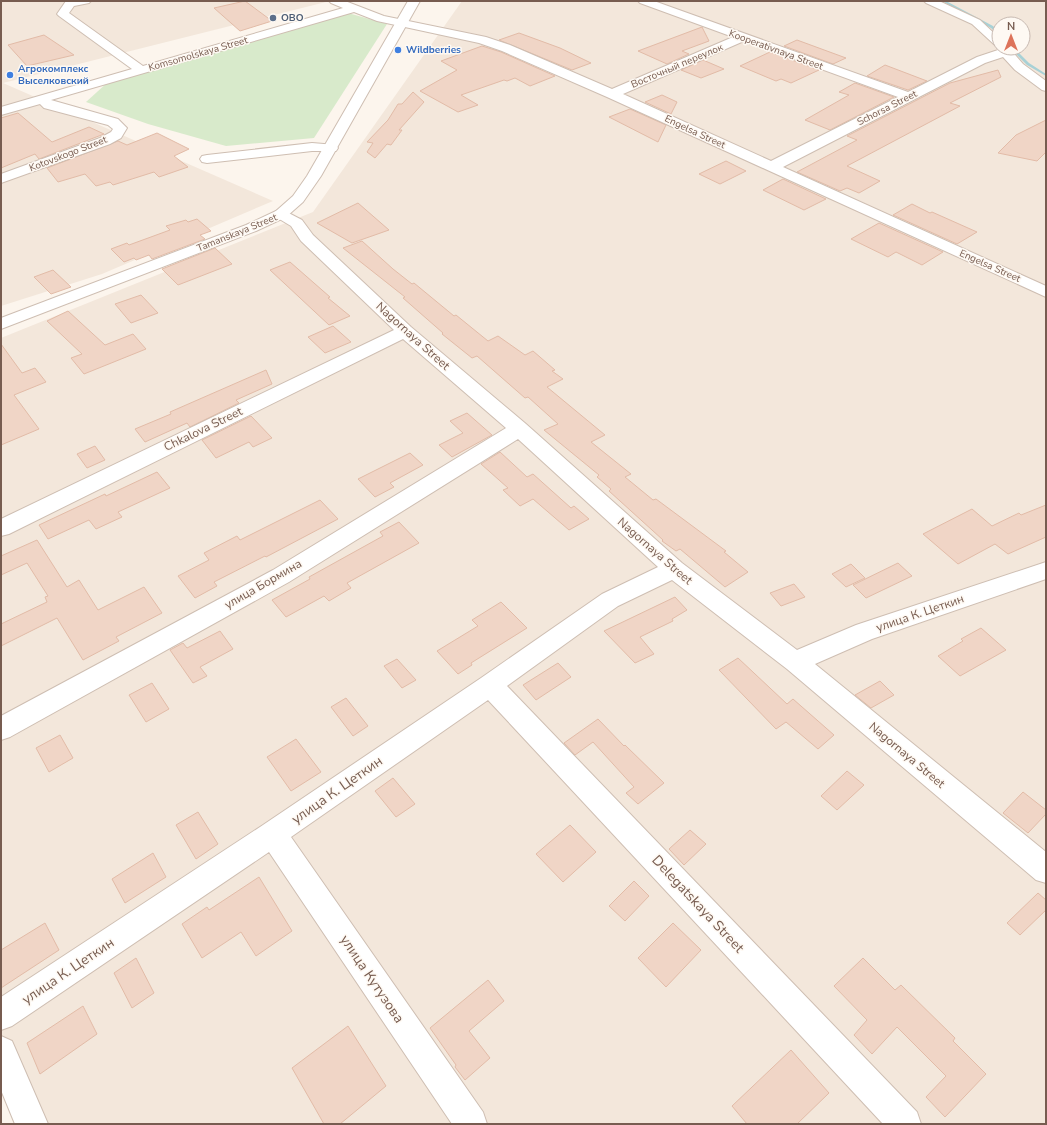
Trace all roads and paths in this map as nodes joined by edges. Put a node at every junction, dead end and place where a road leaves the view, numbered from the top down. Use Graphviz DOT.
graph roads {
  1 [pos="85,1"];
  2 [pos="335,1"];
  3 [pos="414,1"];
  4 [pos="644,1"];
  5 [pos="930,1"];
  6 [pos="70,2"];
  7 [pos="353,9"];
  8 [pos="400,24"];
  9 [pos="991,37"];
  10 [pos="742,38"];
  11 [pos="991,54"];
  12 [pos="1009,56"];
  13 [pos="141,70"];
  14 [pos="1046,87"];
  15 [pos="612,94"];
  16 [pos="909,97"];
  17 [pos="43,100"];
  18 [pos="4,109"];
  19 [pos="331,148"];
  20 [pos="207,159"];
  21 [pos="771,167"];
  22 [pos="1,179"];
  23 [pos="281,214"];
  24 [pos="1046,292"];
  25 [pos="1,324"];
  26 [pos="405,331"];
  27 [pos="519,429"];
  28 [pos="1,528"];
  29 [pos="674,569"];
  30 [pos="1046,570"];
  31 [pos="796,662"];
  32 [pos="490,685"];
  33 [pos="1,729"];
  34 [pos="273,834"];
  35 [pos="1046,870"];
  36 [pos="1,1015"];
  37 [pos="1,1052"];
  38 [pos="32,1124"];
  39 [pos="470,1124"];
  40 [pos="906,1124"];
  1 -- 6 [label="street"];
  2 -- 7 [label="street, Engelsa Street"];
  3 -- 8 [label="street, Tamanskaya Street"];
  4 -- 10 [label="street, Kooperativnaya Street"];
  5 -- 9 [label="street"];
  6 -- 13 [label="street"];
  7 -- 8 [label="street, Engelsa Street"];
  7 -- 13 [label="street, Komsomolskaya Street"];
  8 -- 15 [label="street, Engelsa Street"];
  8 -- 19 [label="street, Tamanskaya Street"];
  10 -- 15 [label="street, Восточный переулок"];
  10 -- 16 [label="street, Kooperativnaya Street"];
  11 -- 16 [label="street, Schorsa Street"];
  12 -- 14 [label="street"];
  13 -- 17 [label="street, Komsomolskaya Street"];
  15 -- 21 [label="street, Engelsa Street"];
  16 -- 21 [label="street, Schorsa Street"];
  17 -- 18 [label="street, Komsomolskaya Street"];
  17 -- 22 [label="street, Kotovskogo Street"];
  19 -- 20 [label="street"];
  19 -- 23 [label="street, Tamanskaya Street"];
  21 -- 24 [label="street, Engelsa Street"];
  23 -- 25 [label="street, Tamanskaya Street"];
  23 -- 26 [label="street, Nagornaya Street"];
  26 -- 27 [label="street, Nagornaya Street"];
  26 -- 28 [label="street, Chkalova Street"];
  27 -- 29 [label="street, Nagornaya Street"];
  27 -- 33 [label="street, улица Бормина"];
  29 -- 31 [label="street, Nagornaya Street"];
  29 -- 32 [label="street, улица К. Цеткин"];
  30 -- 31 [label="street, улица К. Цеткин"];
  31 -- 35 [label="street, Nagornaya Street"];
  32 -- 34 [label="street, улица К. Цеткин"];
  32 -- 40 [label="street, Delegatskaya Street"];
  34 -- 36 [label="street, улица К. Цеткин"];
  34 -- 39 [label="street, улица Кутузова"];
  37 -- 38 [label="street"];
}
